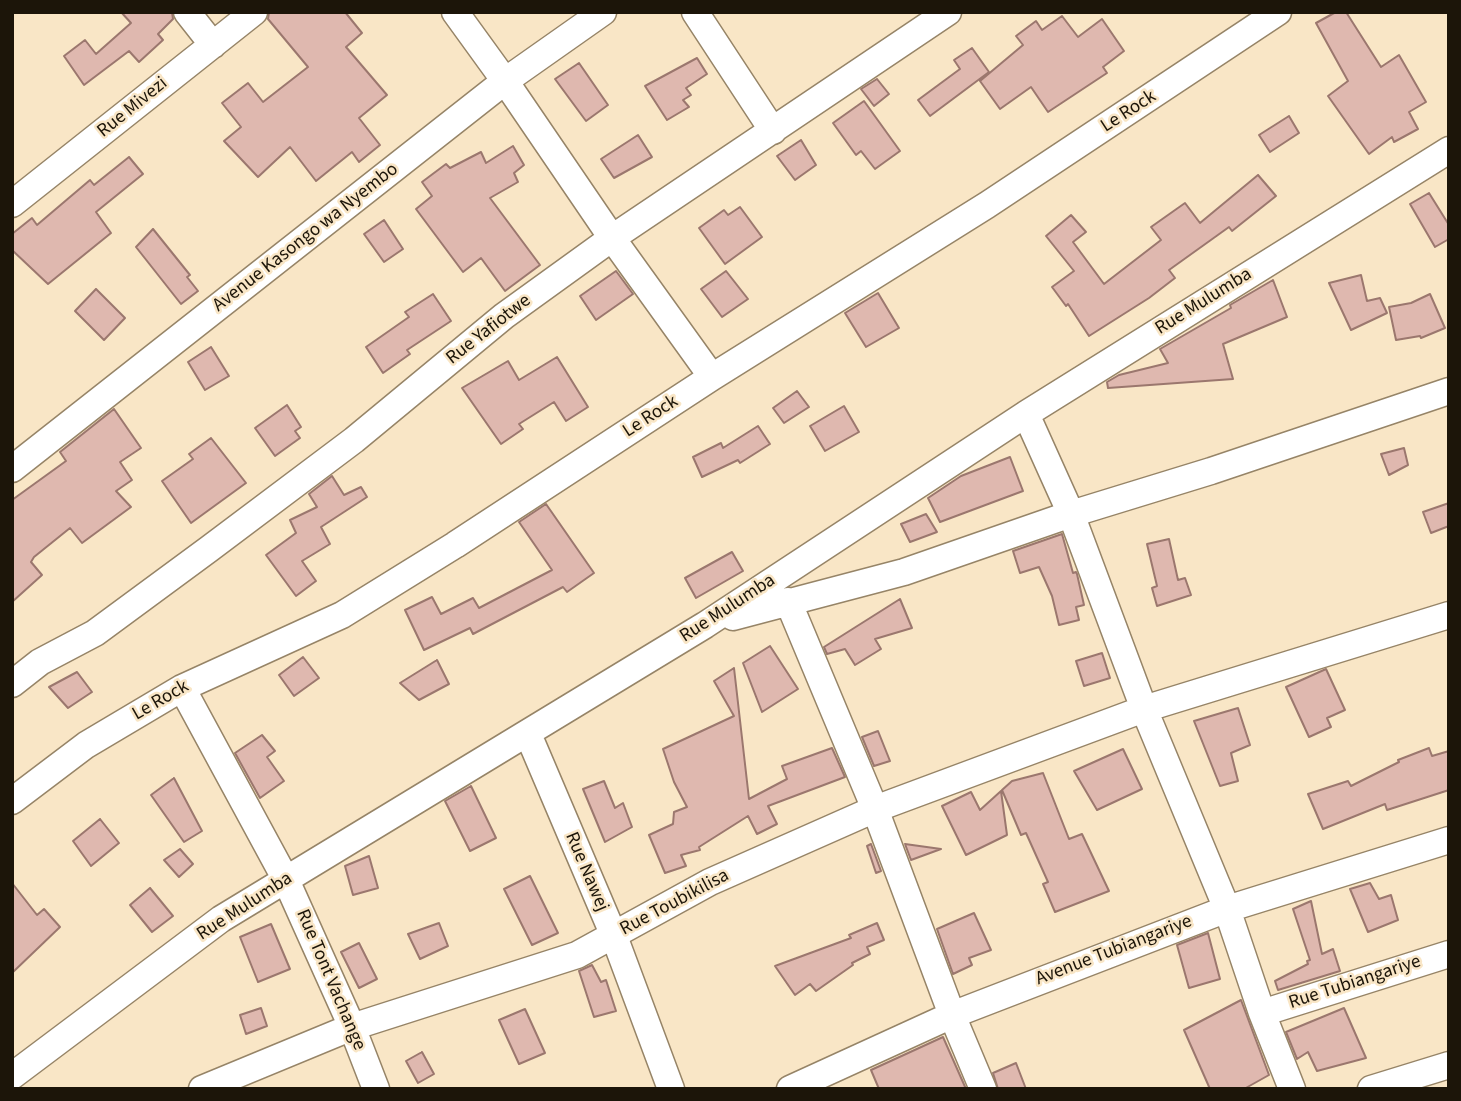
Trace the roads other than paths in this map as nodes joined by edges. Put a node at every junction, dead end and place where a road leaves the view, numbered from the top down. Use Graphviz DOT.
graph roads {
  1 [pos="187,12"];
  2 [pos="254,12"];
  3 [pos="455,12"];
  4 [pos="603,12"];
  5 [pos="695,12"];
  6 [pos="948,12"];
  7 [pos="1278,12"];
  8 [pos="213,45"];
  9 [pos="505,80"];
  10 [pos="773,131"];
  11 [pos="1449,150"];
  12 [pos="12,204"];
  13 [pos="612,238"];
  14 [pos="712,377"];
  15 [pos="1449,391"];
  16 [pos="1026,414"];
  17 [pos="12,469"];
  18 [pos="1071,514"];
  19 [pos="788,601"];
  20 [pos="1449,615"];
  21 [pos="705,625"];
  22 [pos="12,657"];
  23 [pos="40,662"];
  24 [pos="12,684"];
  25 [pos="181,688"];
  26 [pos="1144,709"];
  27 [pos="528,734"];
  28 [pos="12,801"];
  29 [pos="875,809"];
  30 [pos="1449,840"];
  31 [pos="286,880"];
  32 [pos="1227,909"];
  33 [pos="614,936"];
  34 [pos="1449,954"];
  35 [pos="1262,1013"];
  36 [pos="952,1015"];
  37 [pos="352,1027"];
  38 [pos="1449,1065"];
  39 [pos="12,1076"];
  40 [pos="202,1089"];
  41 [pos="376,1089"];
  42 [pos="671,1089"];
  43 [pos="790,1089"];
  44 [pos="983,1089"];
  45 [pos="1292,1089"];
  46 [pos="1371,1089"];
  1 -- 8 [label="street"];
  2 -- 8 [label="street, Rue Mivezi"];
  3 -- 9 [label="street"];
  4 -- 9 [label="street, Avenue Kasongo wa Nyembo"];
  5 -- 10 [label="street"];
  6 -- 10 [label="street, Rue Yafiotwe"];
  7 -- 14 [label="street, Le Rock"];
  8 -- 12 [label="street, Rue Mivezi"];
  9 -- 13 [label="street"];
  9 -- 17 [label="street, Avenue Kasongo wa Nyembo"];
  10 -- 13 [label="street, Rue Yafiotwe"];
  11 -- 16 [label="street, Rue Mulumba"];
  13 -- 14 [label="street"];
  13 -- 23 [label="street, Rue Yafiotwe"];
  14 -- 25 [label="street, Le Rock"];
  15 -- 18 [label="street"];
  16 -- 18 [label="street"];
  16 -- 21 [label="street, Rue Mulumba"];
  18 -- 19 [label="street"];
  18 -- 26 [label="street"];
  19 -- 21 [label="street"];
  19 -- 29 [label="street"];
  20 -- 26 [label="street, Rue Toubikilisa"];
  21 -- 27 [label="street, Rue Mulumba"];
  22 -- 23 [label="street"];
  23 -- 24 [label="street, Rue Yafiotwe"];
  25 -- 28 [label="street, Le Rock"];
  25 -- 31 [label="street, Rue Tont Vachange"];
  26 -- 29 [label="street, Rue Toubikilisa"];
  26 -- 32 [label="street"];
  27 -- 31 [label="street, Rue Mulumba"];
  27 -- 33 [label="street, Rue Nawej"];
  29 -- 33 [label="street, Rue Toubikilisa"];
  29 -- 36 [label="street"];
  30 -- 32 [label="street, Avenue Tubiangariye"];
  31 -- 37 [label="street, Rue Tont Vachange"];
  31 -- 39 [label="street, Rue Mulumba"];
  32 -- 35 [label="street"];
  32 -- 36 [label="street, Avenue Tubiangariye"];
  33 -- 37 [label="street, Rue Toubikilisa"];
  33 -- 42 [label="street, Rue Nawej"];
  34 -- 35 [label="street, Rue Tubiangariye"];
  35 -- 45 [label="street"];
  36 -- 43 [label="street, Avenue Tubiangariye"];
  36 -- 44 [label="street"];
  37 -- 40 [label="street, Rue Toubikilisa"];
  37 -- 41 [label="street, Rue Tont Vachange"];
  38 -- 46 [label="street"];
}
